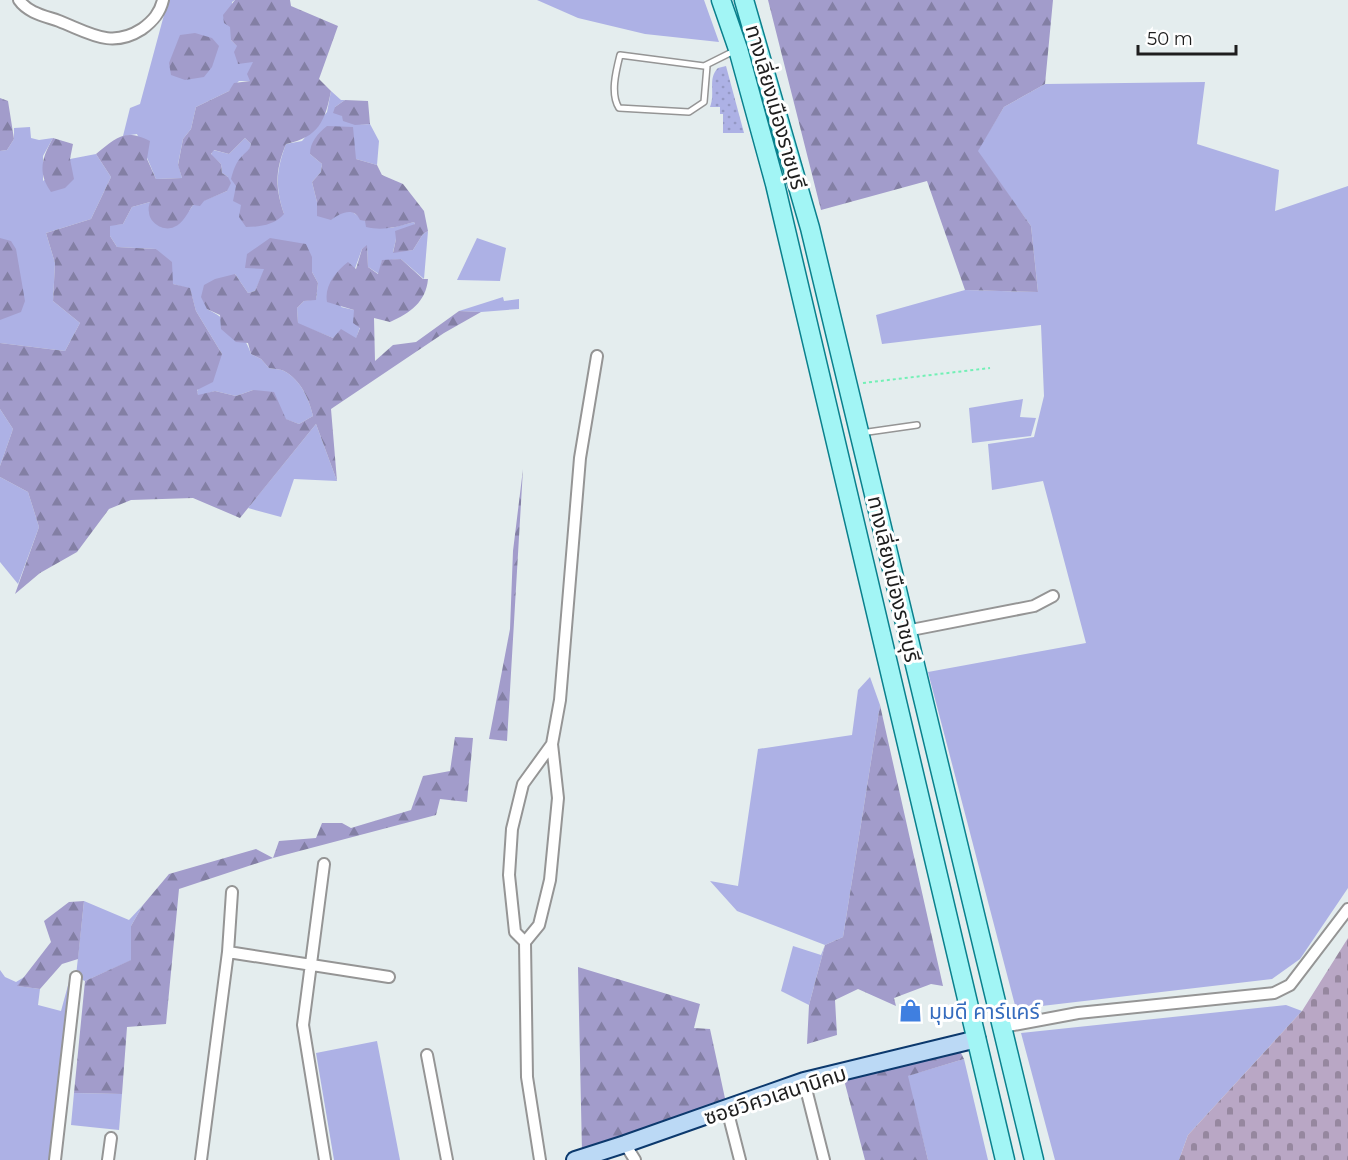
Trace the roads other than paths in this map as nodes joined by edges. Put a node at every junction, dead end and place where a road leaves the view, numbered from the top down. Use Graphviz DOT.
graph roads {
  1 [pos="19,0"];
  2 [pos="163,0"];
  3 [pos="721,0"];
  4 [pos="744,0"];
  5 [pos="738,49"];
  6 [pos="707,66"];
  7 [pos="796,178"];
  8 [pos="775,184"];
  9 [pos="597,356"];
  10 [pos="917,425"];
  11 [pos="860,433"];
  12 [pos="1053,596"];
  13 [pos="906,631"];
  14 [pos="552,744"];
  15 [pos="324,864"];
  16 [pos="232,892"];
  17 [pos="1348,909"];
  18 [pos="525,942"];
  19 [pos="228,952"];
  20 [pos="310,965"];
  21 [pos="76,976"];
  22 [pos="389,977"];
  23 [pos="1003,1027"];
  24 [pos="977,1039"];
  25 [pos="427,1055"];
  26 [pos="804,1081"];
  27 [pos="728,1109"];
  28 [pos="111,1138"];
  29 [pos="625,1144"];
  30 [pos="55,1160"];
  31 [pos="108,1160"];
  32 [pos="201,1160"];
  33 [pos="325,1160"];
  34 [pos="447,1160"];
  35 [pos="540,1160"];
  36 [pos="575,1160"];
  37 [pos="635,1160"];
  38 [pos="740,1160"];
  39 [pos="824,1160"];
  40 [pos="1005,1160"];
  41 [pos="1034,1160"];
  1 -- 2 [label="street"];
  3 -- 5 [label="main road, ทางเลี่ยงเมืองราชบุรี"];
  4 -- 7 [label="main road, ทางเลี่ยงเมืองราชบุรี"];
  5 -- 6 [label="lane"];
  5 -- 8 [label="main road, ทางเลี่ยงเมืองราชบุรี"];
  6 -- 6 [label="lane"];
  7 -- 8 [label="main road"];
  7 -- 11 [label="main road, ทางเลี่ยงเมืองราชบุรี"];
  8 -- 24 [label="main road, ทางเลี่ยงเมืองราชบุรี"];
  9 -- 14 [label="street"];
  10 -- 11 [label="lane"];
  11 -- 13 [label="main road, ทางเลี่ยงเมืองราชบุรี"];
  12 -- 13 [label="street"];
  13 -- 23 [label="main road, ทางเลี่ยงเมืองราชบุรี"];
  14 -- 18 [label="street"];
  14 -- 18 [label="street"];
  15 -- 20 [label="street"];
  16 -- 19 [label="street"];
  17 -- 23 [label="street"];
  18 -- 35 [label="street"];
  19 -- 20 [label="street"];
  19 -- 32 [label="street"];
  20 -- 22 [label="street"];
  20 -- 33 [label="street"];
  21 -- 30 [label="street"];
  23 -- 41 [label="main road, ทางเลี่ยงเมืองราชบุรี"];
  24 -- 26 [label="street, ซอยวิศวเสนานิคม"];
  24 -- 40 [label="main road, ทางเลี่ยงเมืองราชบุรี"];
  25 -- 34 [label="street"];
  26 -- 27 [label="street, ซอยวิศวเสนานิคม"];
  26 -- 39 [label="street"];
  27 -- 29 [label="street, ซอยวิศวเสนานิคม"];
  27 -- 38 [label="street"];
  28 -- 31 [label="street"];
  29 -- 36 [label="street, ซอยวิศวเสนานิคม"];
  29 -- 37 [label="street"];
}
